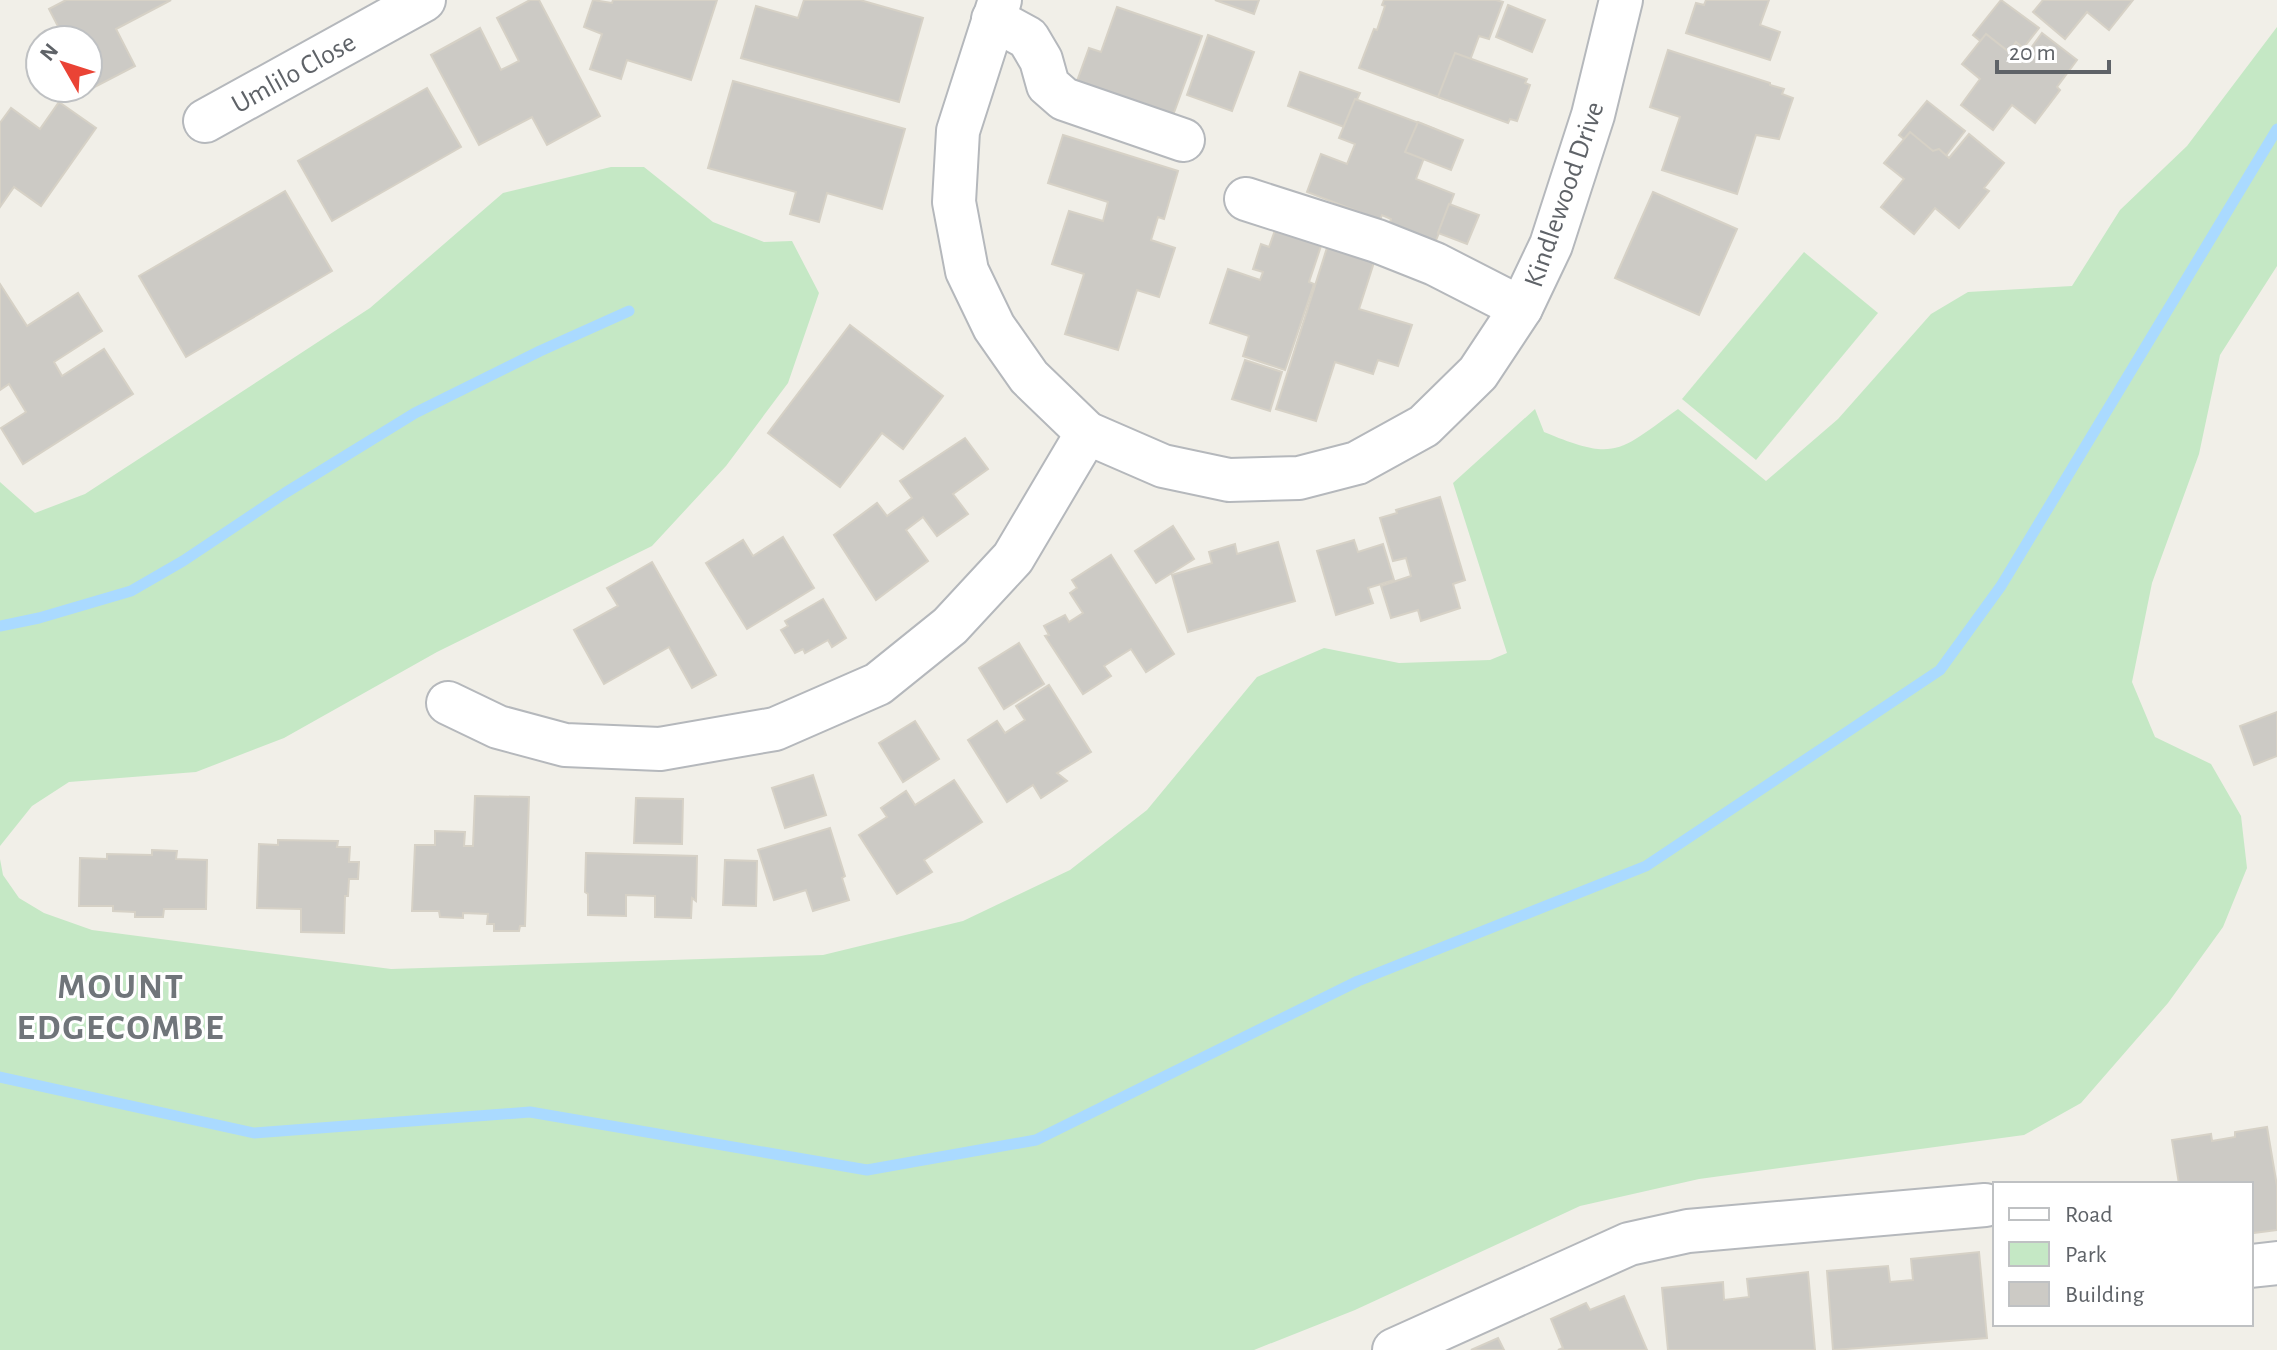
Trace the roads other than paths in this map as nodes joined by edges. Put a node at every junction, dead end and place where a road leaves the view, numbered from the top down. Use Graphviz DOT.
graph roads {
  1 [pos="424,0"];
  2 [pos="1621,0"];
  3 [pos="996,9"];
  4 [pos="205,121"];
  5 [pos="1183,140"];
  6 [pos="1246,199"];
  7 [pos="1521,308"];
  8 [pos="1087,433"];
  9 [pos="448,703"];
  10 [pos="1985,1205"];
  11 [pos="2277,1263"];
  12 [pos="2253,1266"];
  13 [pos="1394,1350"];
  1 -- 4 [label="street, Umlilo Close"];
  2 -- 7 [label="street, Kindlewood Drive"];
  3 -- 5 [label="street"];
  3 -- 8 [label="street, Kindlewood Drive"];
  6 -- 7 [label="street"];
  7 -- 8 [label="street, Kindlewood Drive"];
  8 -- 9 [label="street"];
  10 -- 13 [label="street"];
  11 -- 12 [label="street"];
}
